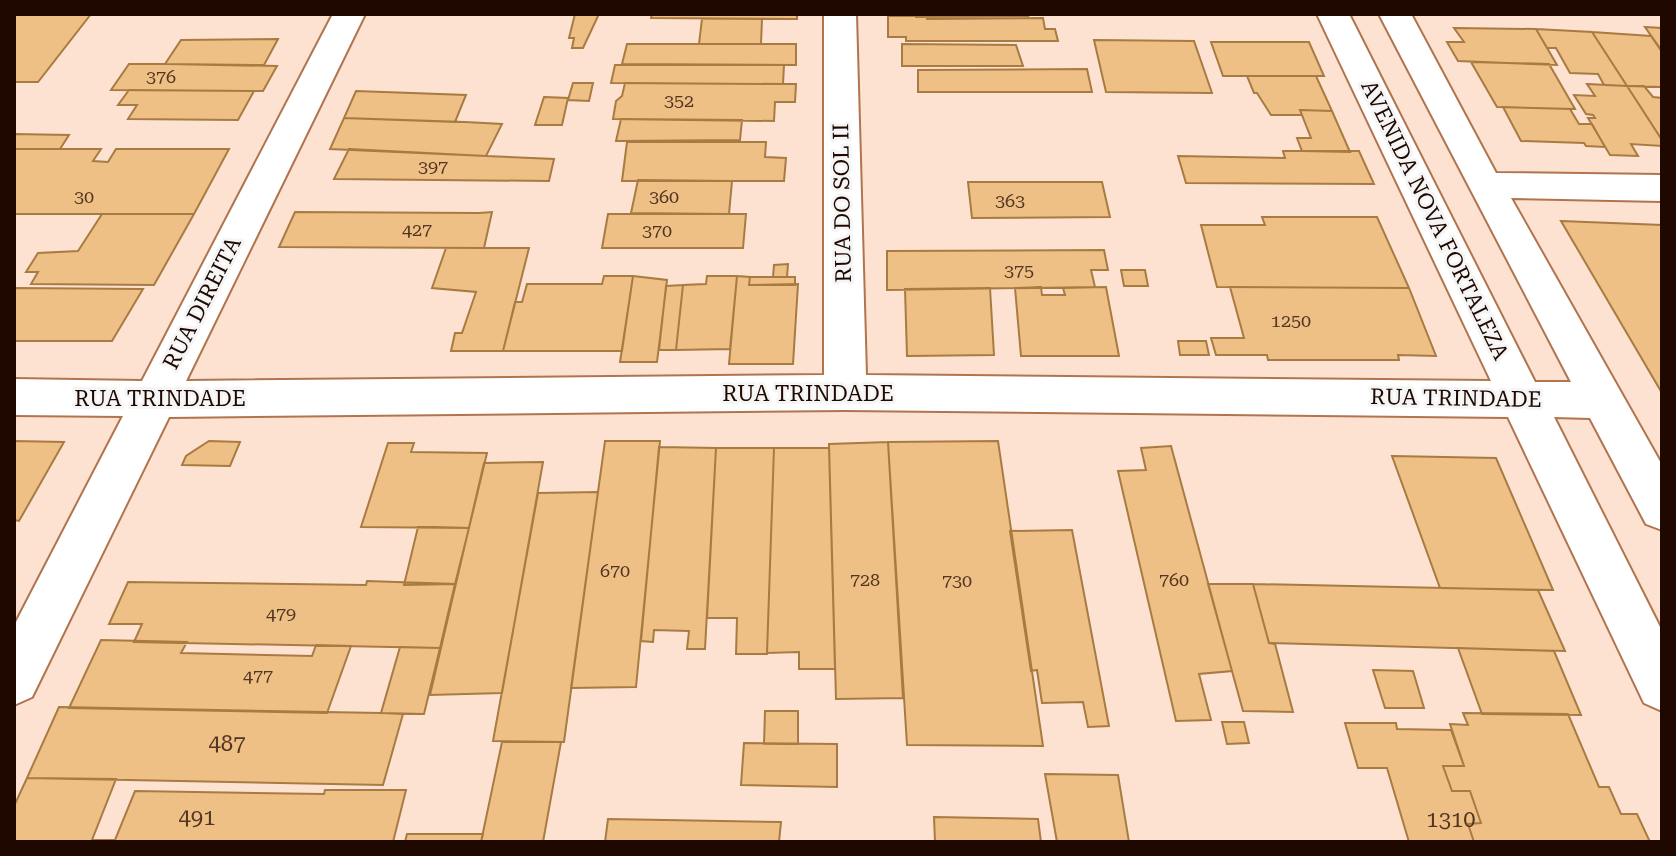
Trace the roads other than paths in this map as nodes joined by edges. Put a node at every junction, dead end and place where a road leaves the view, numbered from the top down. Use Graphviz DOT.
graph roads {
  1 [pos="349,14"];
  2 [pos="840,14"];
  3 [pos="1333,14"];
  4 [pos="1395,14"];
  5 [pos="1485,185"];
  6 [pos="1662,188"];
  7 [pos="845,392"];
  8 [pos="14,397"];
  9 [pos="153,399"];
  10 [pos="1523,399"];
  11 [pos="1602,400"];
  12 [pos="1662,509"];
  13 [pos="14,679"];
  14 [pos="1662,685"];
  1 -- 9 [label="street, RUA DIREITA"];
  2 -- 7 [label="street, RUA DO SOL II"];
  3 -- 10 [label="street, AVENIDA NOVA FORTALEZA"];
  4 -- 5 [label="street"];
  5 -- 6 [label="street"];
  5 -- 11 [label="street"];
  7 -- 9 [label="street, RUA TRINDADE"];
  7 -- 10 [label="street, RUA TRINDADE"];
  8 -- 9 [label="street, RUA TRINDADE"];
  9 -- 13 [label="street, RUA DIREITA"];
  10 -- 11 [label="street, RUA TRINDADE"];
  10 -- 14 [label="street, AVENIDA NOVA FORTALEZA"];
  11 -- 12 [label="street"];
}
